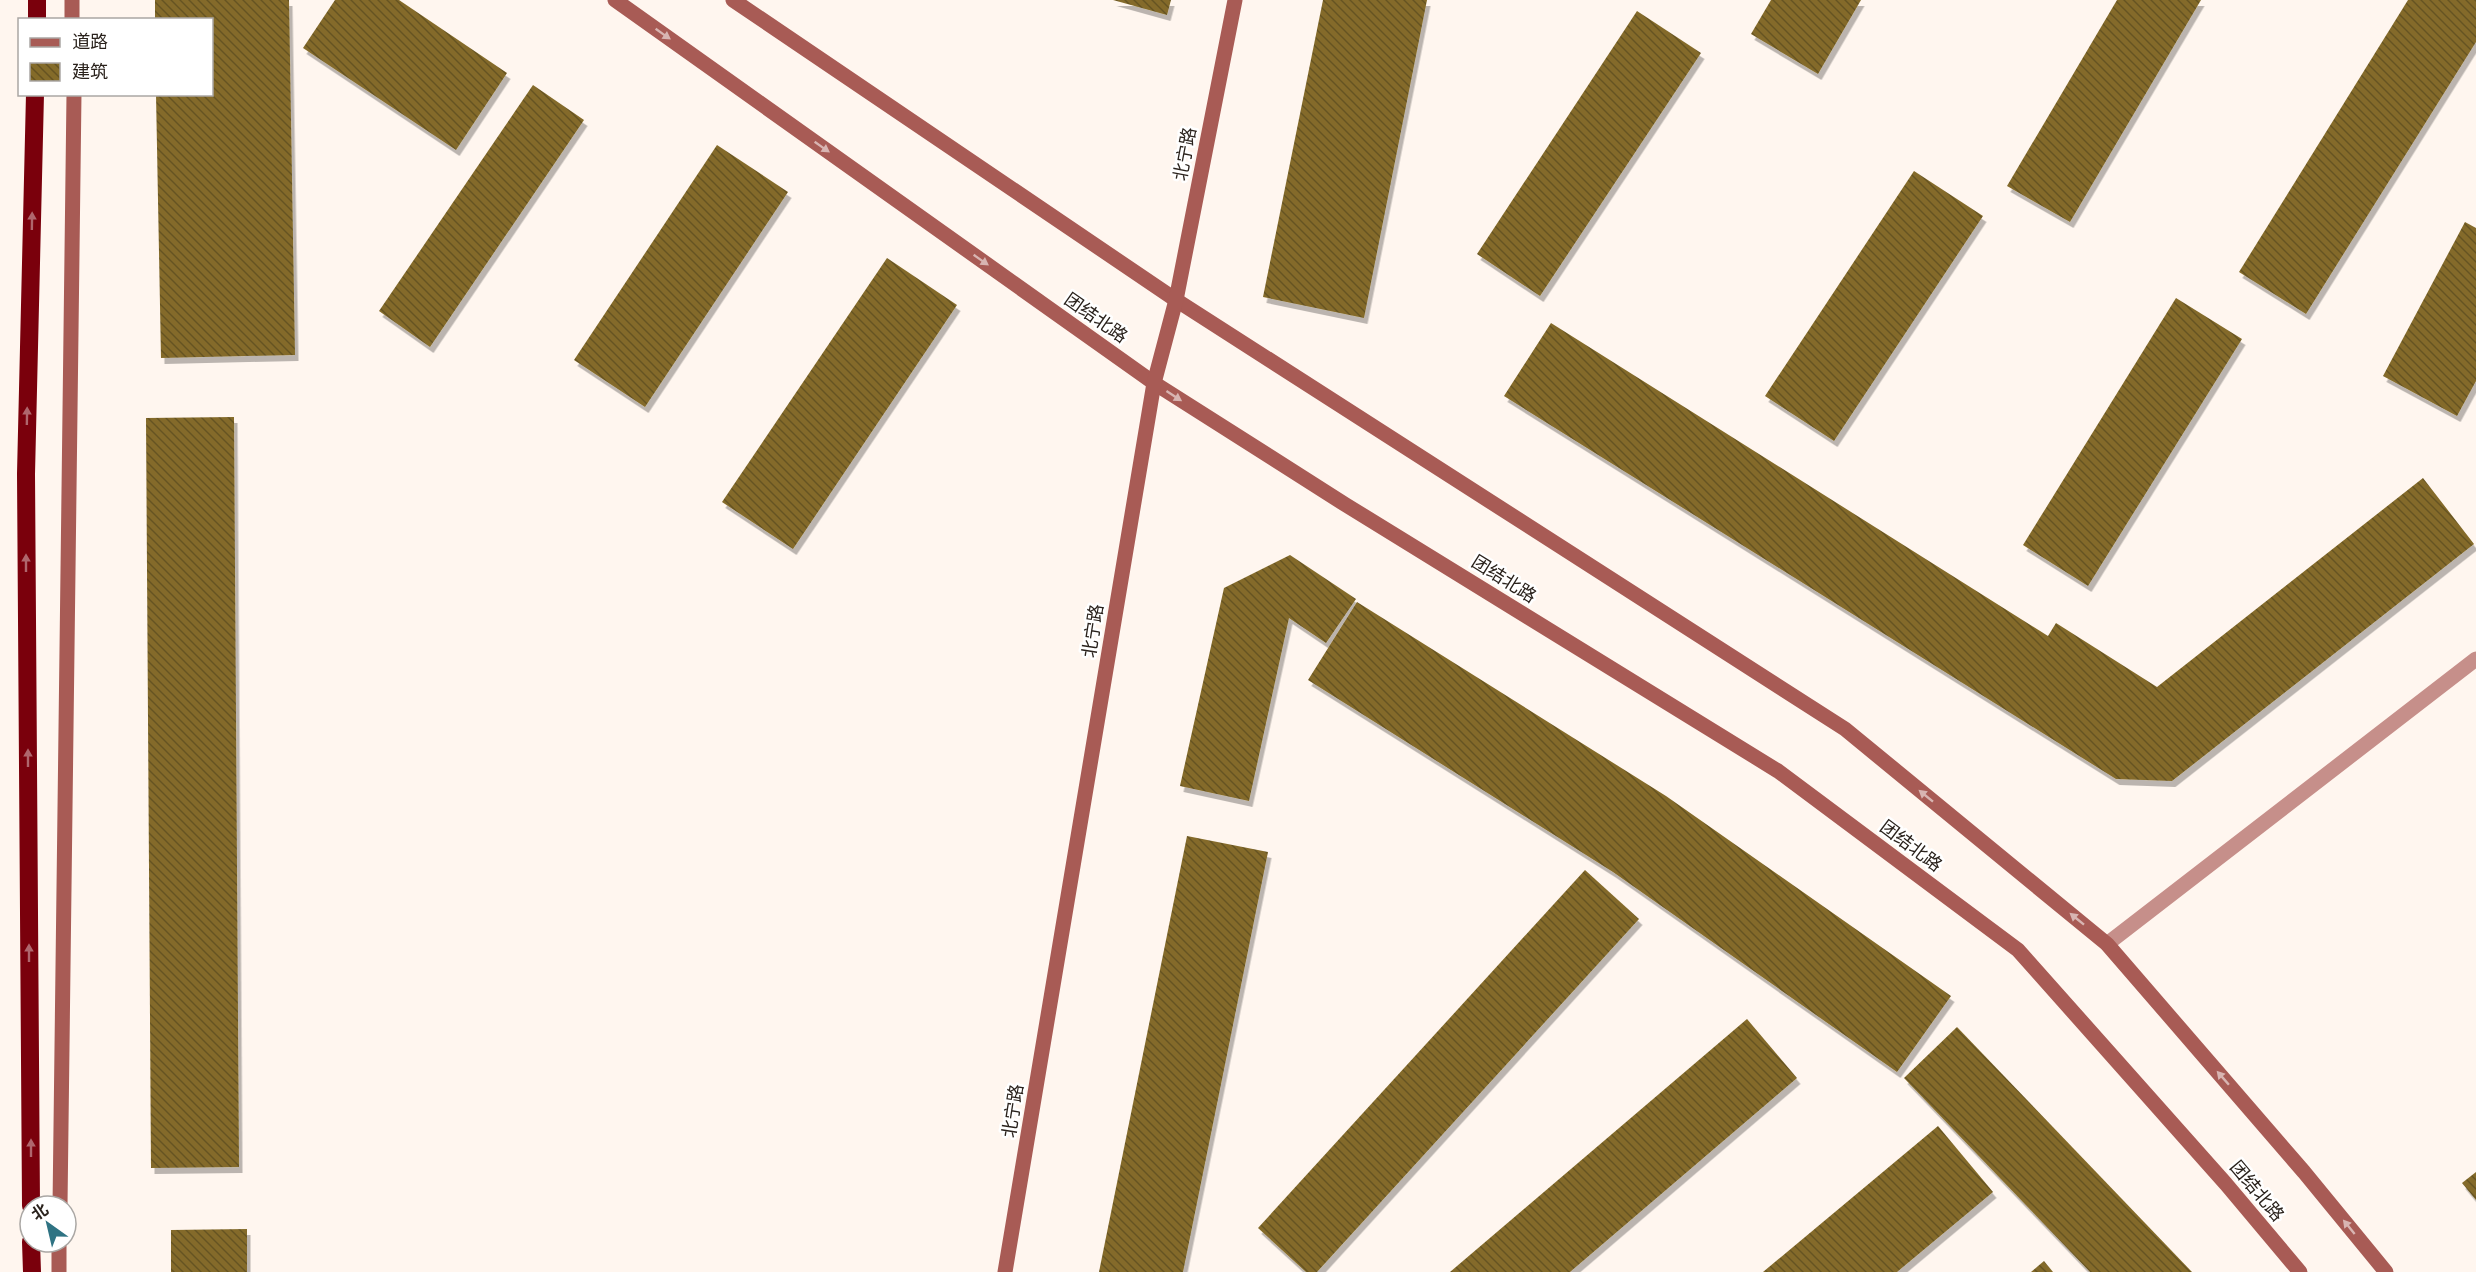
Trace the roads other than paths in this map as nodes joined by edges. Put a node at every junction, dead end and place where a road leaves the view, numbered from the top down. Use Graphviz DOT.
graph roads {
  1 [pos="37,0"];
  2 [pos="72,0"];
  3 [pos="615,0"];
  4 [pos="733,0"];
  5 [pos="1235,0"];
  6 [pos="37,18"];
  7 [pos="72,18"];
  8 [pos="35,96"];
  9 [pos="74,96"];
  10 [pos="1176,300"];
  11 [pos="1154,383"];
  12 [pos="2476,659"];
  13 [pos="2107,944"];
  14 [pos="31,1194"];
  15 [pos="60,1194"];
  16 [pos="32,1254"];
  17 [pos="59,1254"];
  18 [pos="32,1272"];
  19 [pos="59,1272"];
  20 [pos="1005,1272"];
  21 [pos="2300,1272"];
  22 [pos="2386,1272"];
  1 -- 6 [label="highway"];
  2 -- 7 [label="main road"];
  3 -- 11 [label="main road, 团结北路, one-way"];
  4 -- 10 [label="main road"];
  5 -- 10 [label="main road, 北宁路"];
  14 -- 8 [label="highway, one-way"];
  9 -- 15 [label="main road"];
  10 -- 11 [label="main road, 北宁路"];
  13 -- 10 [label="main road, one-way"];
  11 -- 20 [label="main road, 北宁路"];
  11 -- 21 [label="main road, 团结北路, one-way"];
  12 -- 13 [label="street"];
  22 -- 13 [label="main road, one-way"];
  16 -- 18 [label="highway"];
  17 -- 19 [label="main road"];
}
